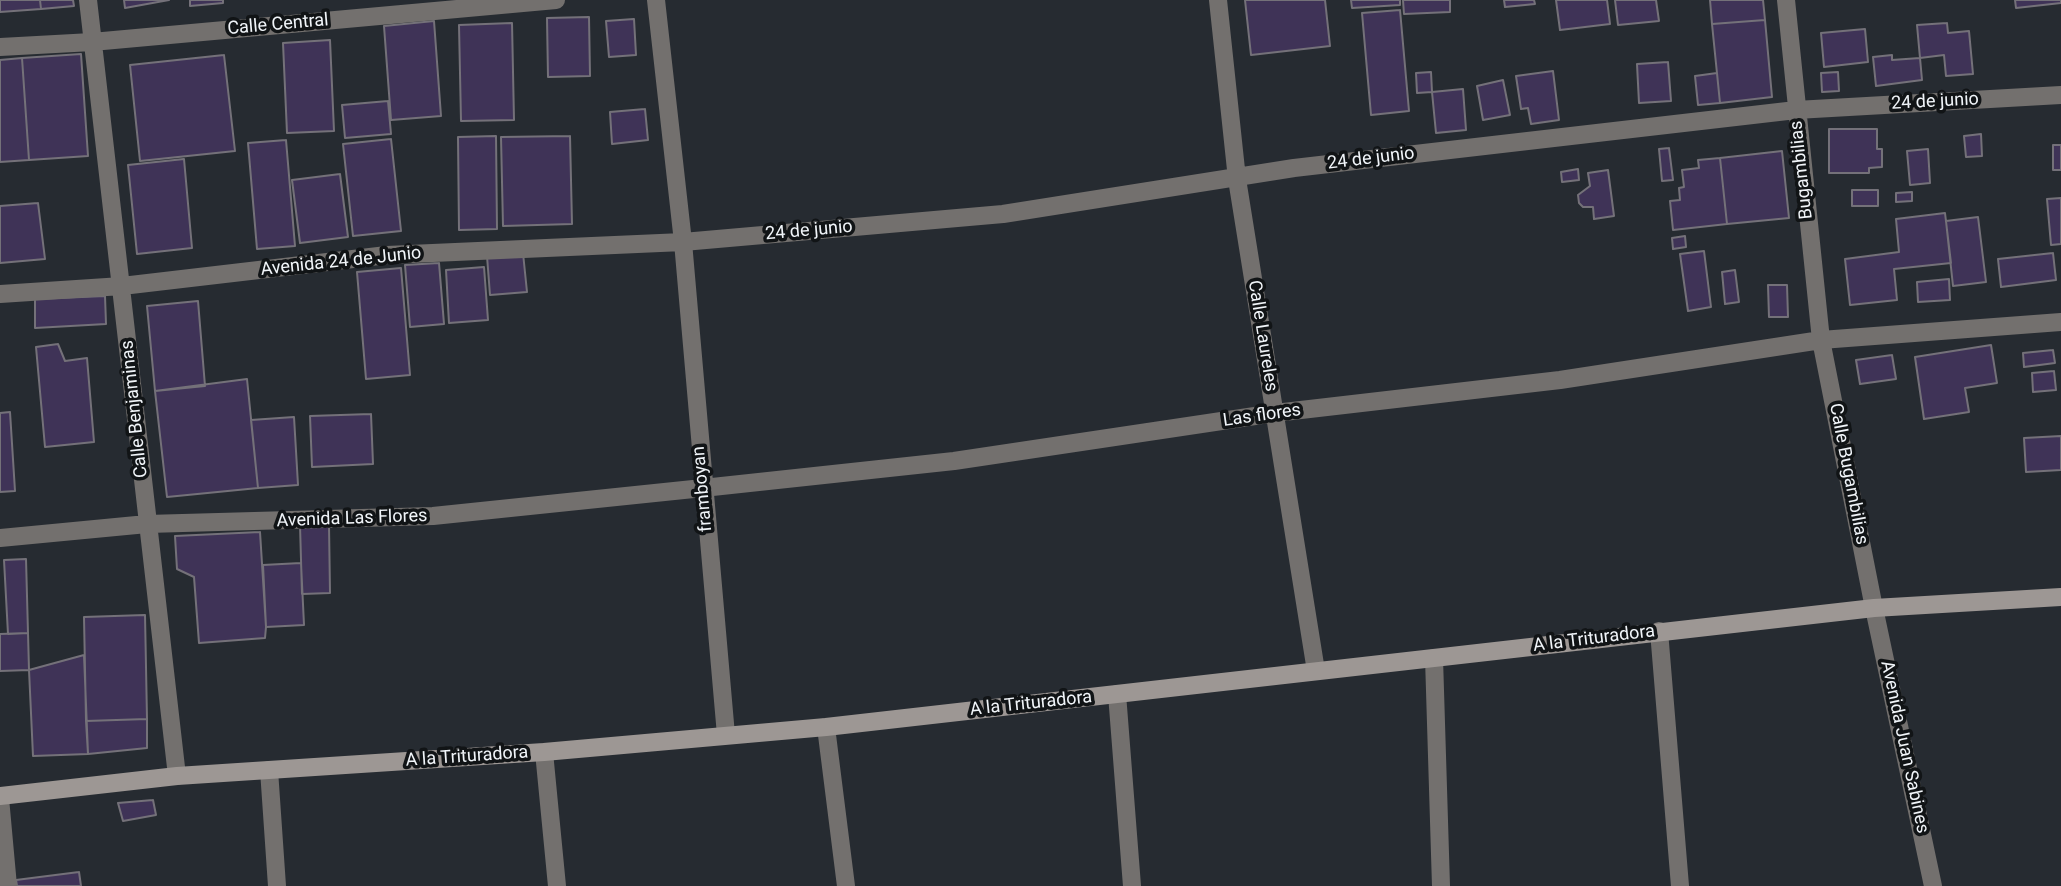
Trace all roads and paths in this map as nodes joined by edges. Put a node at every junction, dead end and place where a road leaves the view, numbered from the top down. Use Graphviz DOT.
graph roads {
  1 [pos="88,0"];
  2 [pos="556,0"];
  3 [pos="656,0"];
  4 [pos="1218,0"];
  5 [pos="1786,0"];
  6 [pos="92,42"];
  7 [pos="0,47"];
  8 [pos="2061,95"];
  9 [pos="1796,110"];
  10 [pos="1237,178"];
  11 [pos="683,242"];
  12 [pos="122,286"];
  13 [pos="0,293"];
  14 [pos="2061,322"];
  15 [pos="1821,340"];
  16 [pos="1275,413"];
  17 [pos="703,488"];
  18 [pos="147,524"];
  19 [pos="0,538"];
  20 [pos="2061,597"];
  21 [pos="1874,608"];
  22 [pos="1659,631"];
  23 [pos="1434,658"];
  24 [pos="1316,671"];
  25 [pos="1117,694"];
  26 [pos="826,727"];
  27 [pos="726,735"];
  28 [pos="544,752"];
  29 [pos="270,771"];
  30 [pos="177,776"];
  31 [pos="0,797"];
  32 [pos="8,886"];
  33 [pos="277,886"];
  34 [pos="557,886"];
  35 [pos="846,886"];
  36 [pos="1132,886"];
  37 [pos="1441,886"];
  38 [pos="1680,886"];
  39 [pos="1933,886"];
  1 -- 6 [label="street, Calle Benjaminas"];
  2 -- 6 [label="street, Calle Central"];
  3 -- 11 [label="street, framboyan"];
  4 -- 10 [label="street, Calle Laureles"];
  5 -- 9 [label="street, Bugambilias"];
  6 -- 7 [label="street, Calle Central"];
  6 -- 12 [label="street, Calle Benjaminas"];
  8 -- 9 [label="street, 24 de junio"];
  9 -- 10 [label="street, 24 de junio"];
  9 -- 15 [label="street, Bugambilias"];
  10 -- 11 [label="street, 24 de junio"];
  10 -- 16 [label="street, Calle Laureles"];
  11 -- 12 [label="street, Avenida 24 de Junio"];
  11 -- 17 [label="street, framboyan"];
  12 -- 13 [label="street, Avenida 24 de Junio"];
  12 -- 18 [label="street, Calle Benjaminas"];
  14 -- 15 [label="street"];
  15 -- 16 [label="street, Las flores"];
  15 -- 21 [label="street, Calle Bugambilias"];
  16 -- 17 [label="street, Las flores"];
  16 -- 24 [label="street, Calle Laureles"];
  17 -- 18 [label="street, Avenida Las Flores"];
  17 -- 27 [label="street, framboyan"];
  18 -- 19 [label="street, Avenida Las Flores"];
  18 -- 30 [label="street, Calle Benjaminas"];
  20 -- 21 [label="street, A la Trituradora"];
  21 -- 22 [label="street, A la Trituradora"];
  21 -- 39 [label="street, Avenida Juan Sabines"];
  22 -- 23 [label="street, A la Trituradora"];
  22 -- 38 [label="street"];
  23 -- 24 [label="street, A la Trituradora"];
  23 -- 37 [label="street"];
  24 -- 25 [label="street, A la Trituradora"];
  25 -- 26 [label="street, A la Trituradora"];
  25 -- 36 [label="street"];
  26 -- 27 [label="street, A la Trituradora"];
  26 -- 35 [label="street"];
  27 -- 28 [label="street, A la Trituradora"];
  28 -- 29 [label="street, A la Trituradora"];
  28 -- 34 [label="street"];
  29 -- 30 [label="street, A la Trituradora"];
  29 -- 33 [label="street"];
  30 -- 31 [label="street, A la Trituradora"];
  31 -- 32 [label="street"];
}
